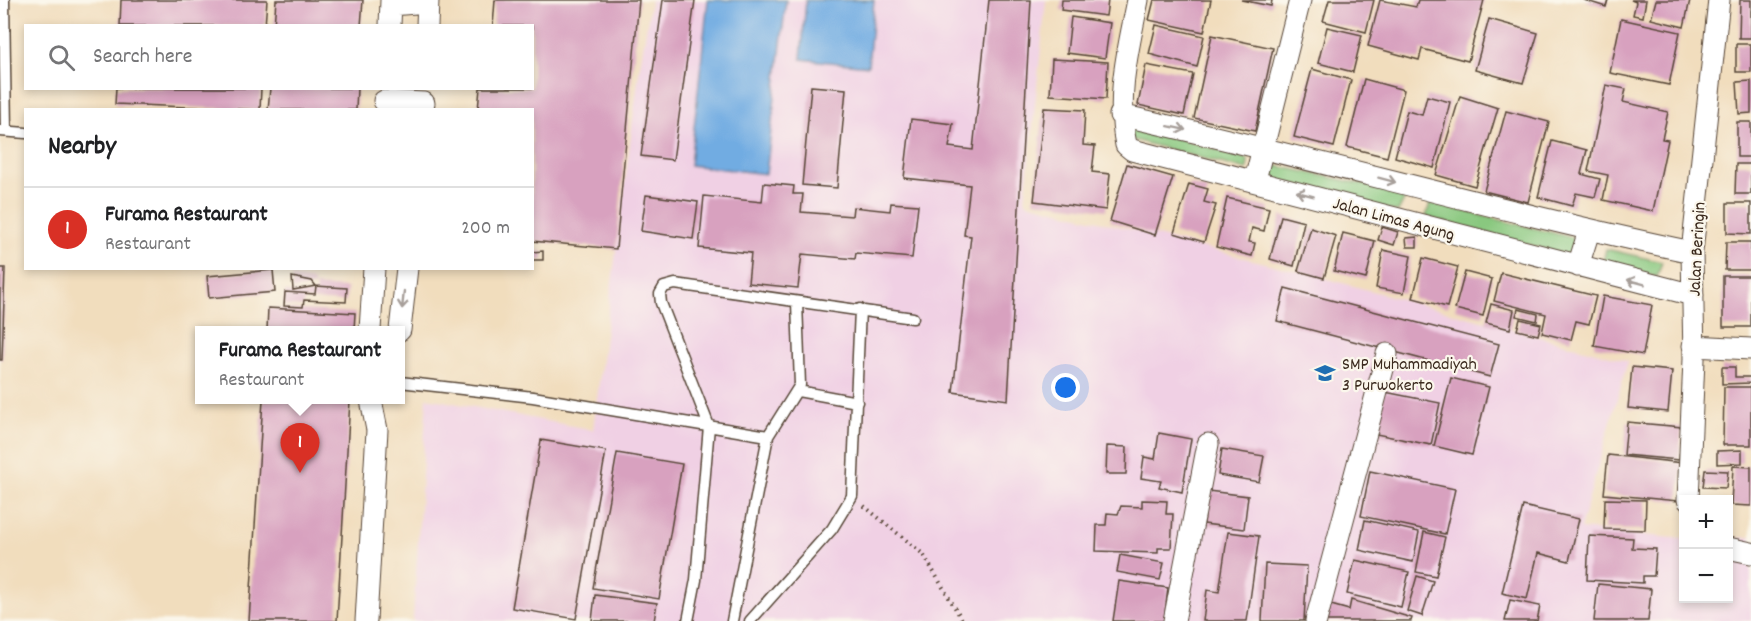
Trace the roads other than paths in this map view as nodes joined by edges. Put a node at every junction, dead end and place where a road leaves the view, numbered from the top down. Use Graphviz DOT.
graph roads {
  1 [pos="4,0"];
  2 [pos="1138,0"];
  3 [pos="1300,0"];
  4 [pos="1719,0"];
  5 [pos="428,1"];
  6 [pos="391,10"];
  7 [pos="427,24"];
  8 [pos="384,100"];
  9 [pos="424,100"];
  10 [pos="1120,116"];
  11 [pos="3,131"];
  12 [pos="24,133"];
  13 [pos="1263,147"];
  14 [pos="1255,180"];
  15 [pos="1421,189"];
  16 [pos="1412,223"];
  17 [pos="1589,231"];
  18 [pos="1692,252"];
  19 [pos="1578,267"];
  20 [pos="374,270"];
  21 [pos="407,270"];
  22 [pos="1693,295"];
  23 [pos="797,302"];
  24 [pos="860,309"];
  25 [pos="913,318"];
  26 [pos="370,326"];
  27 [pos="400,326"];
  28 [pos="1693,346"];
  29 [pos="1751,349"];
  30 [pos="1387,354"];
  31 [pos="405,383"];
  32 [pos="798,391"];
  33 [pos="857,402"];
  34 [pos="372,404"];
  35 [pos="386,404"];
  36 [pos="709,426"];
  37 [pos="377,430"];
  38 [pos="768,436"];
  39 [pos="1208,444"];
  40 [pos="1688,495"];
  41 [pos="1733,549"];
  42 [pos="1751,553"];
  43 [pos="366,621"];
  44 [pos="688,621"];
  45 [pos="732,621"];
  46 [pos="750,621"];
  47 [pos="1174,621"];
  48 [pos="1316,621"];
  1 -- 11 [label="lane"];
  2 -- 10 [label="street, Jalan Limas Agung"];
  3 -- 13 [label="street"];
  4 -- 18 [label="street, Jalan Beringin"];
  5 -- 6 [label="street"];
  5 -- 7 [label="street"];
  8 -- 9 [label="street"];
  10 -- 13 [label="street, Jalan Limas Agung, one-way"];
  10 -- 14 [label="street, Jalan Limas Agung"];
  11 -- 12 [label="lane"];
  13 -- 14 [label="street"];
  13 -- 15 [label="street, Jalan Limas Agung, one-way"];
  16 -- 14 [label="street, Jalan Limas Agung, one-way"];
  15 -- 16 [label="street"];
  15 -- 17 [label="street, Jalan Limas Agung"];
  16 -- 19 [label="street, Jalan Limas Agung"];
  17 -- 18 [label="street, Jalan Limas Agung"];
  17 -- 19 [label="street"];
  18 -- 22 [label="street, Jalan Beringin"];
  22 -- 19 [label="street, Jalan Limas Agung, one-way"];
  20 -- 26 [label="street"];
  21 -- 27 [label="street, one-way"];
  22 -- 28 [label="street, Jalan Beringin"];
  23 -- 24 [label="lane"];
  23 -- 32 [label="lane"];
  23 -- 36 [label="lane"];
  24 -- 25 [label="lane"];
  24 -- 33 [label="lane"];
  28 -- 29 [label="street"];
  28 -- 40 [label="street, Jalan Beringin"];
  30 -- 48 [label="street"];
  31 -- 36 [label="lane"];
  32 -- 33 [label="lane"];
  32 -- 38 [label="lane"];
  33 -- 46 [label="lane"];
  34 -- 37 [label="street"];
  35 -- 37 [label="street"];
  36 -- 38 [label="lane"];
  36 -- 44 [label="lane"];
  37 -- 43 [label="street"];
  38 -- 45 [label="lane"];
  39 -- 47 [label="street"];
  41 -- 42 [label="street"];
}
